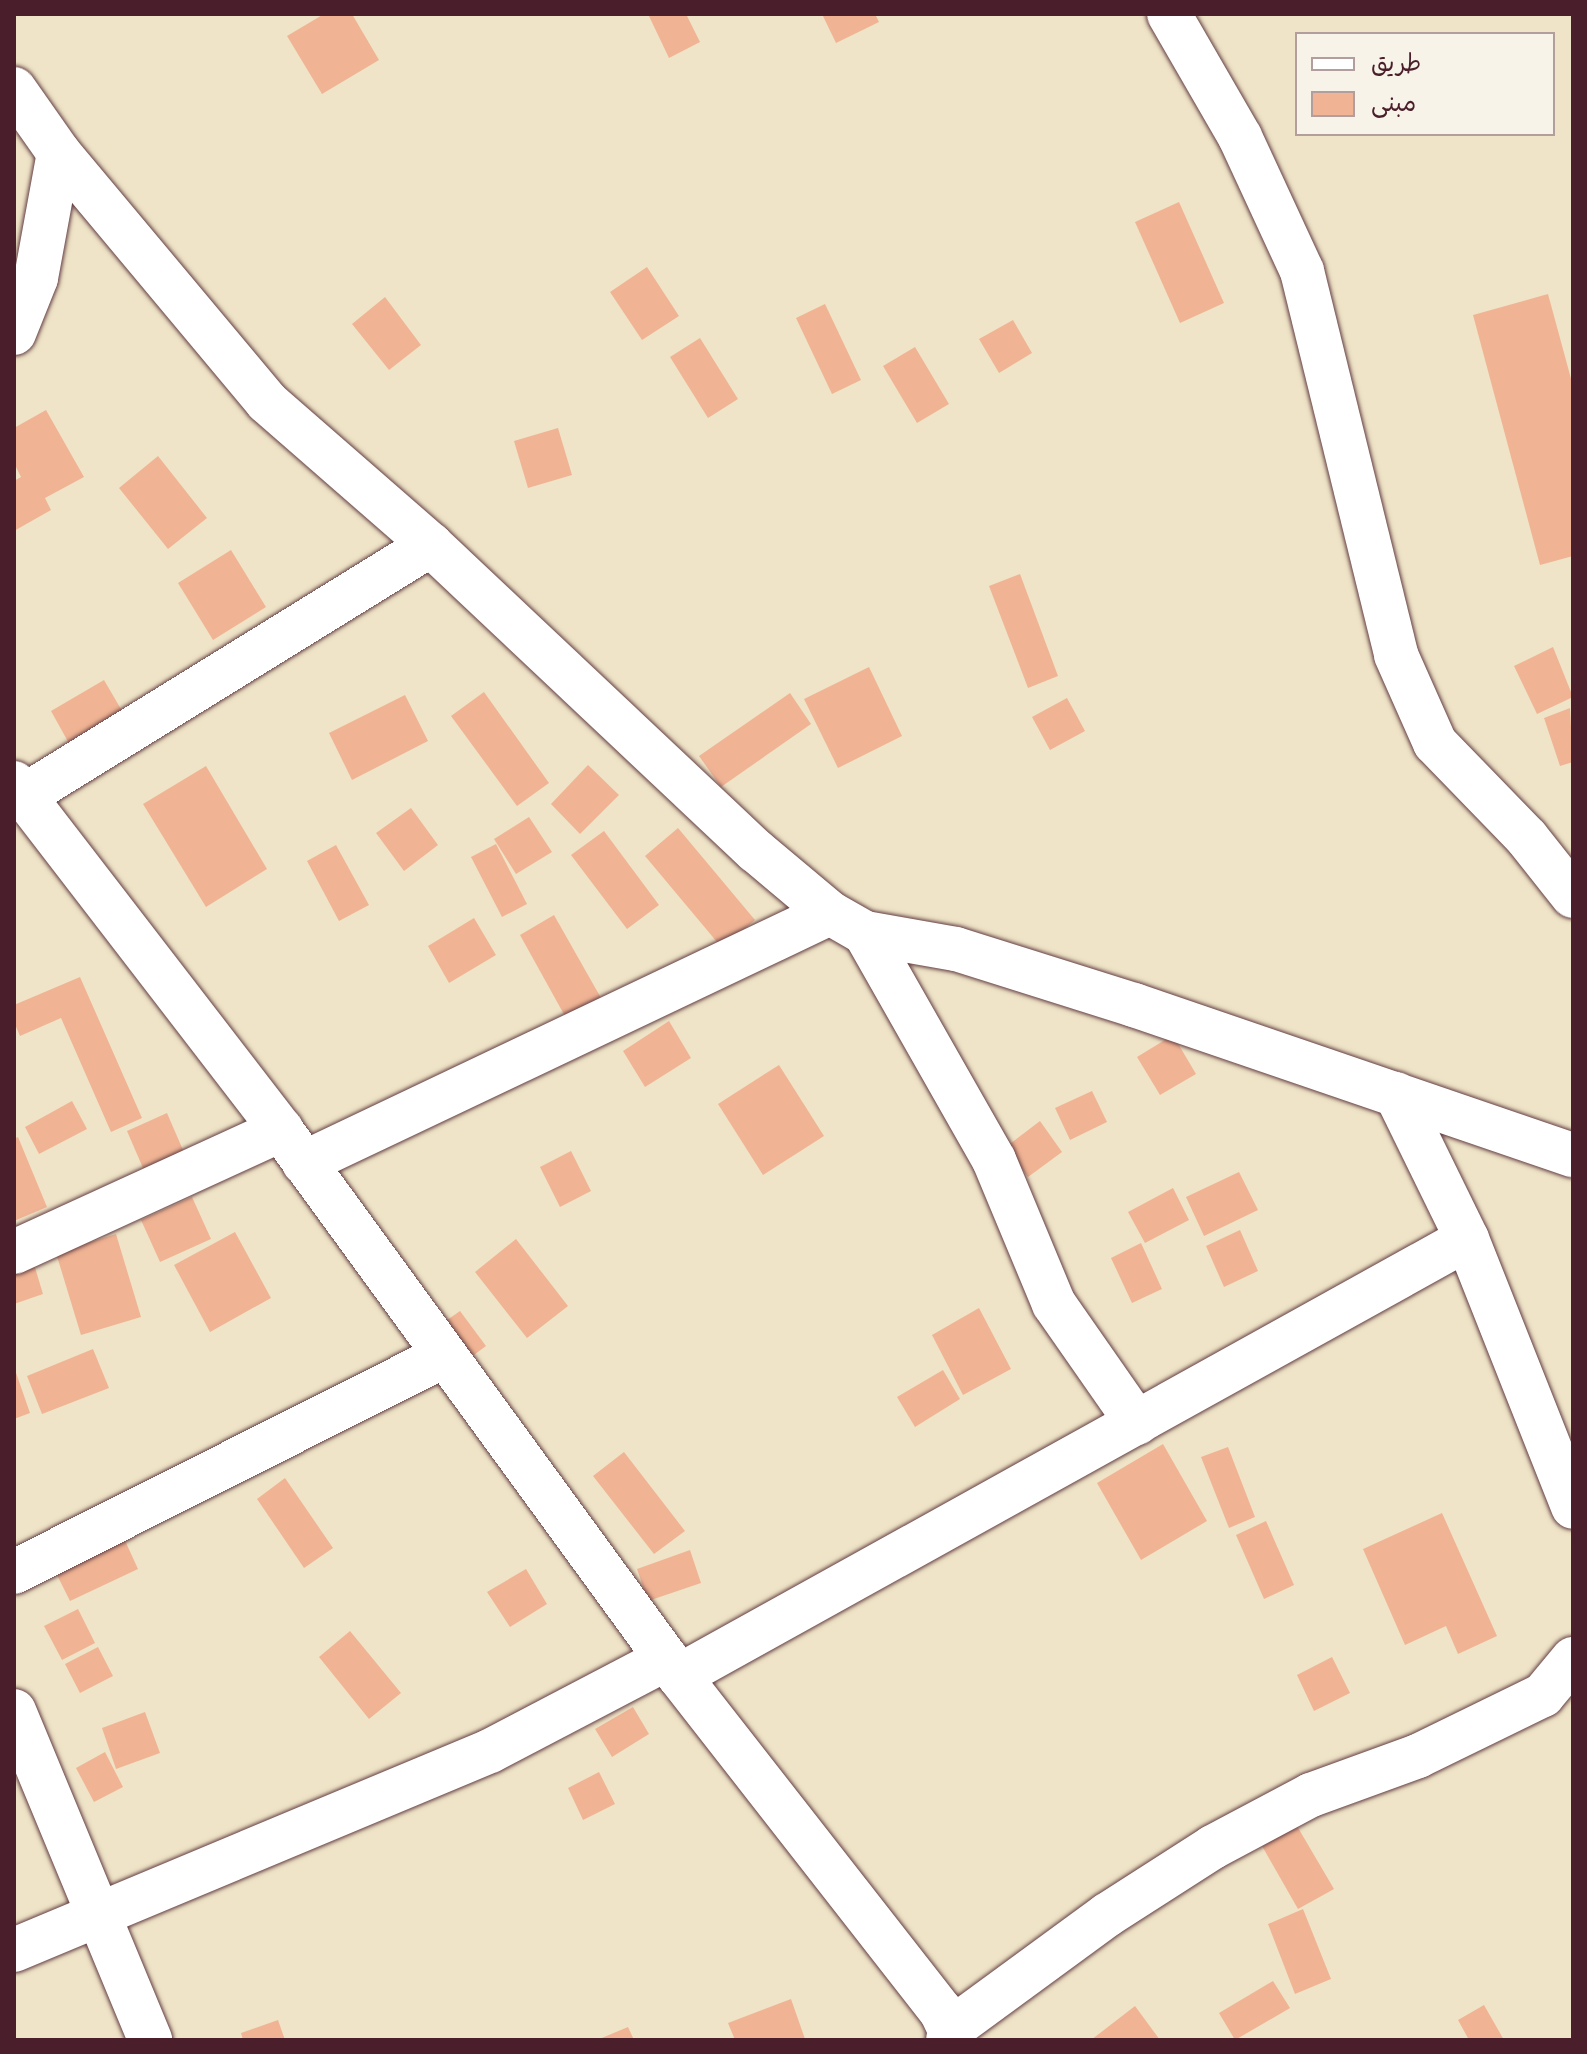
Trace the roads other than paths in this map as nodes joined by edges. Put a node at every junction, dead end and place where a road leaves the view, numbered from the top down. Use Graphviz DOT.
graph roads {
  1 [pos="1169,14"];
  2 [pos="14,89"];
  3 [pos="59,153"];
  4 [pos="14,333"];
  5 [pos="431,545"];
  6 [pos="19,789"];
  7 [pos="1573,896"];
  8 [pos="847,923"];
  9 [pos="1396,1094"];
  10 [pos="293,1147"];
  11 [pos="1573,1155"];
  12 [pos="1467,1239"];
  13 [pos="14,1252"];
  14 [pos="443,1356"];
  15 [pos="1137,1423"];
  16 [pos="1573,1507"];
  17 [pos="14,1572"];
  18 [pos="1573,1659"];
  19 [pos="672,1668"];
  20 [pos="14,1711"];
  21 [pos="97,1913"];
  22 [pos="14,1950"];
  23 [pos="949,2035"];
  24 [pos="150,2040"];
  1 -- 7 [label="street"];
  2 -- 3 [label="street"];
  3 -- 4 [label="street"];
  3 -- 5 [label="street"];
  5 -- 6 [label="street"];
  5 -- 8 [label="street"];
  6 -- 10 [label="street"];
  8 -- 9 [label="street"];
  8 -- 10 [label="street"];
  8 -- 15 [label="street"];
  9 -- 11 [label="street"];
  9 -- 12 [label="street"];
  10 -- 13 [label="street"];
  10 -- 14 [label="street"];
  12 -- 15 [label="street"];
  12 -- 16 [label="street"];
  14 -- 17 [label="street"];
  14 -- 19 [label="street"];
  15 -- 19 [label="street"];
  18 -- 23 [label="street"];
  19 -- 21 [label="street"];
  19 -- 23 [label="street"];
  20 -- 21 [label="street"];
  21 -- 22 [label="street"];
  21 -- 24 [label="street"];
}
